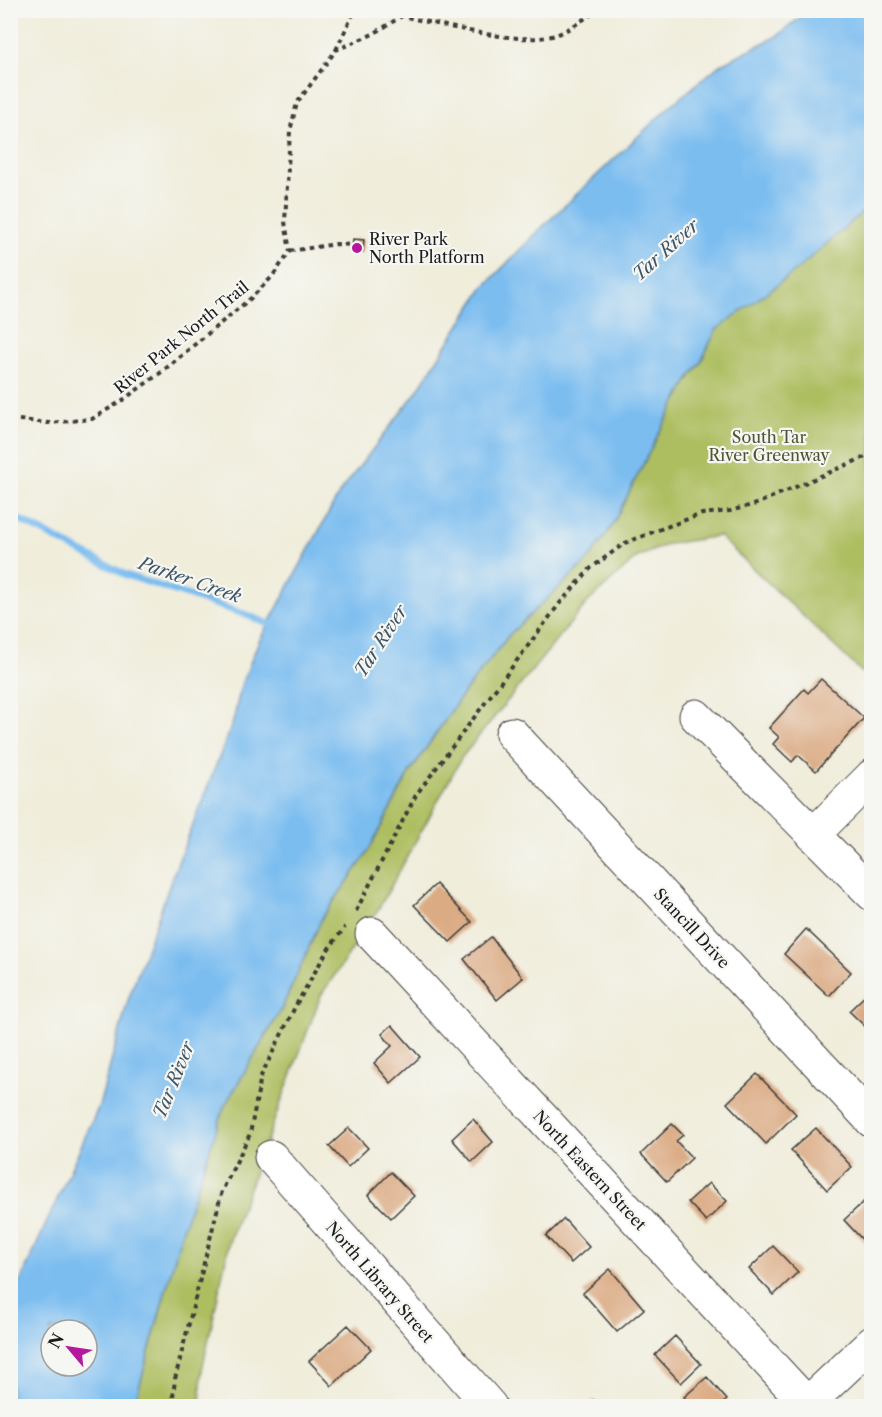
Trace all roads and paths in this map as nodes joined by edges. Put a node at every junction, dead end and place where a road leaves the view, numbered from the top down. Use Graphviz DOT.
graph roads {
  1 [pos="355,10"];
  2 [pos="404,10"];
  3 [pos="598,10"];
  4 [pos="402,16"];
  5 [pos="336,50"];
  6 [pos="352,245"];
  7 [pos="290,251"];
  8 [pos="10,419"];
  9 [pos="872,454"];
  10 [pos="696,716"];
  11 [pos="512,734"];
  12 [pos="872,776"];
  13 [pos="813,835"];
  14 [pos="872,894"];
  15 [pos="362,925"];
  16 [pos="872,1121"];
  17 [pos="271,1157"];
  18 [pos="872,1343"];
  19 [pos="807,1406"];
  20 [pos="490,1407"];
  1 -- 5 [label="path"];
  2 -- 4 [label="path"];
  3 -- 4 [label="path"];
  4 -- 5 [label="path"];
  5 -- 7 [label="path"];
  6 -- 7 [label="path"];
  7 -- 8 [label="path, River Park North Trail"];
  9 -- 15 [label="path"];
  10 -- 13 [label="street"];
  11 -- 16 [label="street, Stancill Drive"];
  12 -- 13 [label="street"];
  13 -- 14 [label="street"];
  15 -- 19 [label="street, North Eastern Street"];
  17 -- 20 [label="street, North Library Street"];
  18 -- 19 [label="street"];
}
